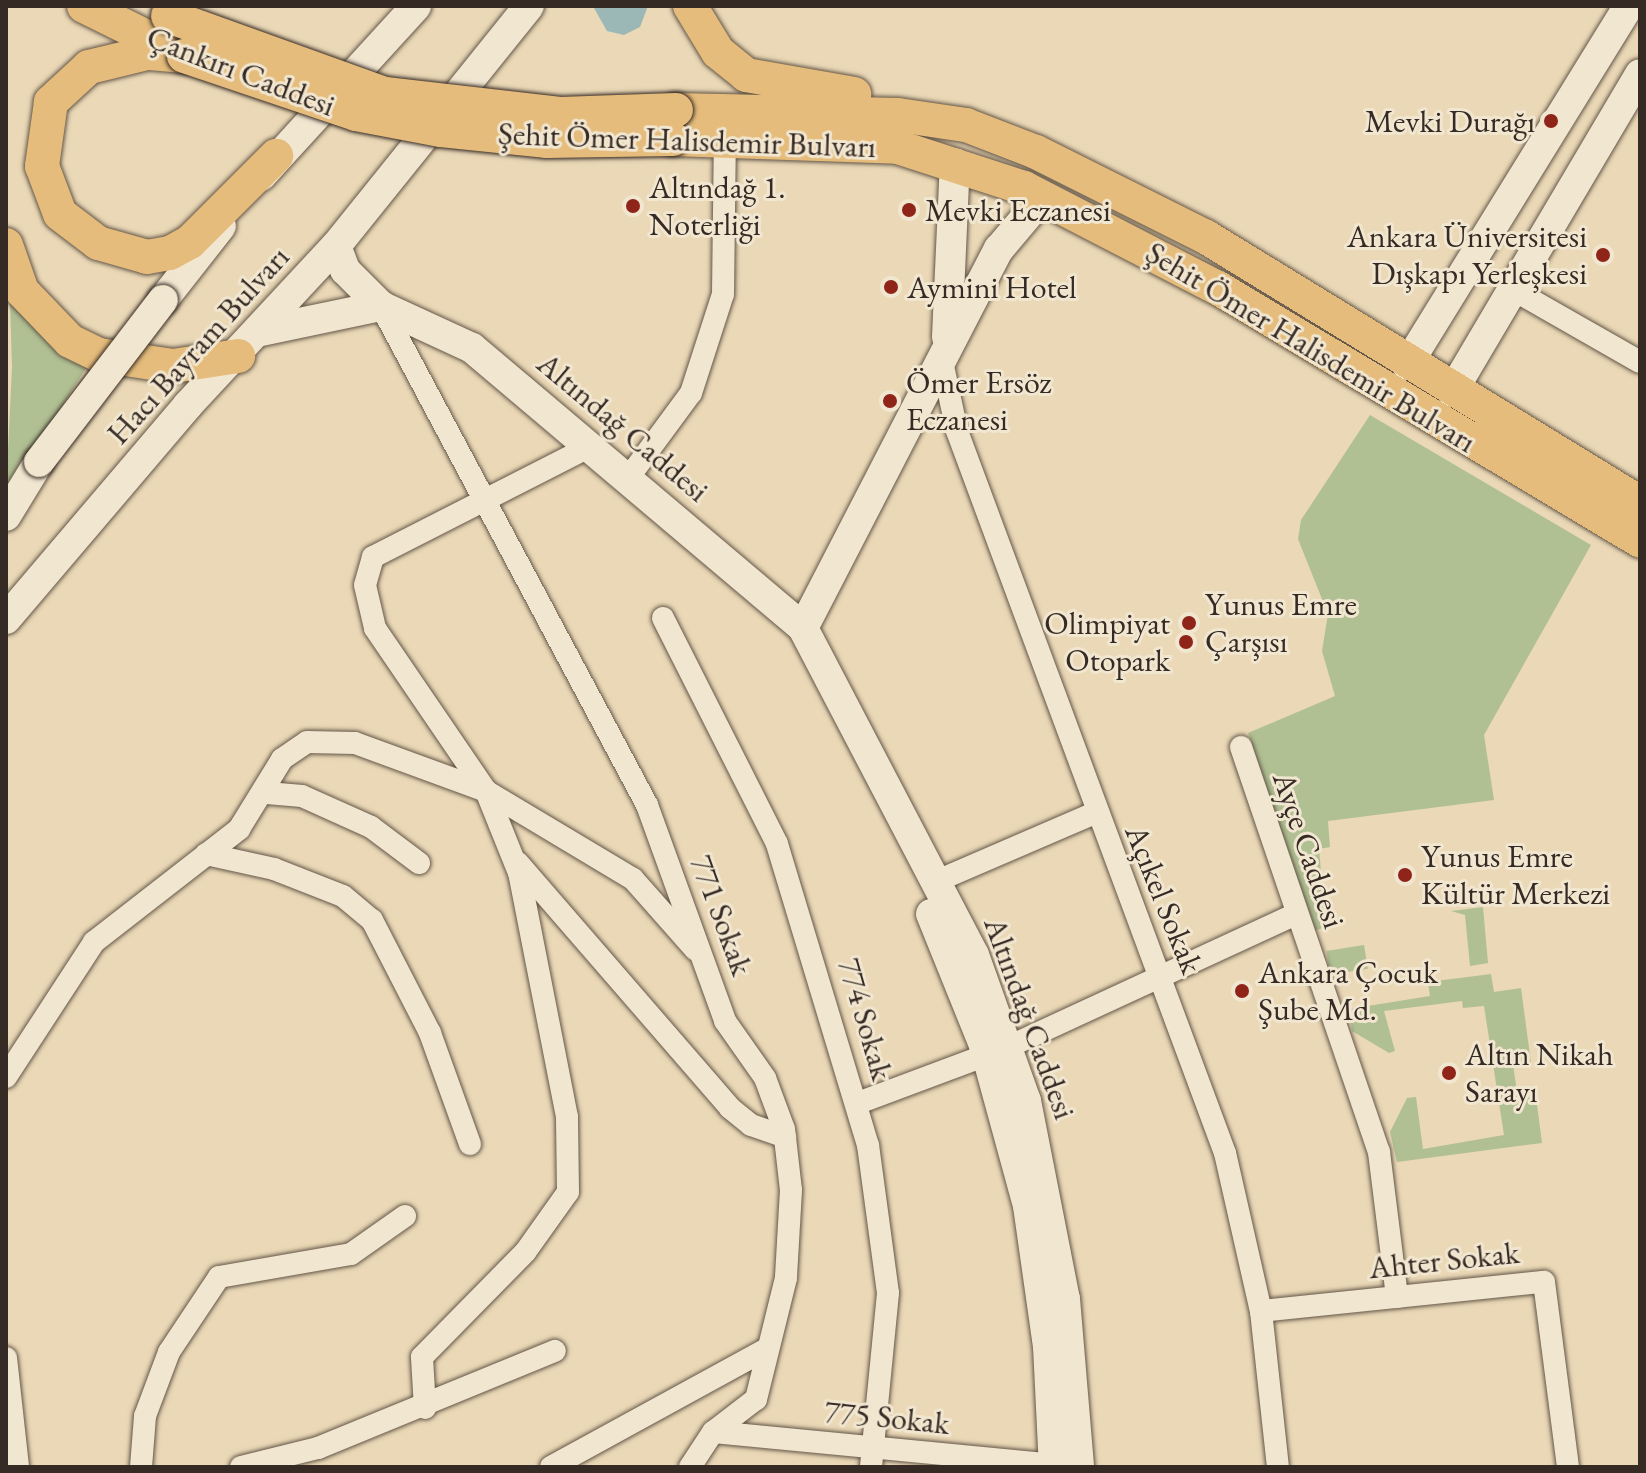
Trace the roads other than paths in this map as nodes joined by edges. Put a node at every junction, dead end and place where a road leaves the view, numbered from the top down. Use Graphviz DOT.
graph roads {
  1 [pos="84,6"];
  2 [pos="416,6"];
  3 [pos="529,6"];
  4 [pos="690,6"];
  5 [pos="1629,6"];
  6 [pos="158,11"];
  7 [pos="184,56"];
  8 [pos="1640,74"];
  9 [pos="385,94"];
  10 [pos="345,101"];
  11 [pos="675,124"];
  12 [pos="966,125"];
  13 [pos="725,139"];
  14 [pos="276,156"];
  15 [pos="955,163"];
  16 [pos="1523,178"];
  17 [pos="1043,197"];
  18 [pos="1561,202"];
  19 [pos="6,245"];
  20 [pos="336,246"];
  21 [pos="1512,289"];
  22 [pos="381,306"];
  23 [pos="261,331"];
  24 [pos="238,356"];
  25 [pos="1640,362"];
  26 [pos="1407,365"];
  27 [pos="943,366"];
  28 [pos="1452,392"];
  29 [pos="591,446"];
  30 [pos="629,477"];
  31 [pos="481,500"];
  32 [pos="1640,503"];
  33 [pos="6,516"];
  34 [pos="1640,541"];
  35 [pos="663,618"];
  36 [pos="6,619"];
  37 [pos="803,628"];
  38 [pos="1241,747"];
  39 [pos="486,791"];
  40 [pos="267,793"];
  41 [pos="1095,813"];
  42 [pos="206,854"];
  43 [pos="513,857"];
  44 [pos="419,863"];
  45 [pos="937,881"];
  46 [pos="1296,914"];
  47 [pos="705,960"];
  48 [pos="1161,976"];
  49 [pos="998,1052"];
  50 [pos="6,1077"];
  51 [pos="858,1103"];
  52 [pos="785,1137"];
  53 [pos="470,1144"];
  54 [pos="405,1216"];
  55 [pos="1397,1297"];
  56 [pos="1261,1311"];
  57 [pos="765,1350"];
  58 [pos="555,1351"];
  59 [pos="6,1358"];
  60 [pos="425,1408"];
  61 [pos="713,1432"];
  62 [pos="872,1459"];
  63 [pos="1063,1466"];
  64 [pos="18,1467"];
  65 [pos="141,1467"];
  66 [pos="241,1467"];
  67 [pos="551,1467"];
  68 [pos="690,1467"];
  69 [pos="1278,1467"];
  70 [pos="1568,1467"];
  1 -- 7 [label="main road, Çankırı Caddesi"];
  2 -- 10 [label="main road, Hacı Bayram Bulvarı"];
  3 -- 20 [label="main road, Hacı Bayram Bulvarı"];
  4 -- 12 [label="main road"];
  5 -- 16 [label="main road"];
  6 -- 9 [label="main road, Çankırı Caddesi, bridge"];
  7 -- 10 [label="main road, Çankırı Caddesi, bridge"];
  7 -- 14 [label="main road"];
  8 -- 18 [label="main road"];
  9 -- 11 [label="main road, Şehit Ömer Halisdemir Bulvarı, bridge"];
  10 -- 11 [label="main road, Şehit Ömer Halisdemir Bulvarı, bridge"];
  10 -- 14 [label="main road, Hacı Bayram Bulvarı"];
  11 -- 12 [label="main road, Şehit Ömer Halisdemir Bulvarı"];
  11 -- 13 [label="main road, Şehit Ömer Halisdemir Bulvarı"];
  12 -- 26 [label="main road, Şehit Ömer Halisdemir Bulvarı"];
  13 -- 15 [label="main road, Şehit Ömer Halisdemir Bulvarı"];
  13 -- 30 [label="street"];
  14 -- 33 [label="main road, Hacı Bayram Bulvarı, bridge"];
  15 -- 17 [label="main road, Şehit Ömer Halisdemir Bulvarı"];
  15 -- 27 [label="main road"];
  16 -- 18 [label="main road"];
  16 -- 26 [label="main road"];
  17 -- 27 [label="main road"];
  17 -- 34 [label="main road, Şehit Ömer Halisdemir Bulvarı"];
  18 -- 21 [label="main road"];
  19 -- 24 [label="main road"];
  20 -- 22 [label="main road, Altındağ Caddesi"];
  20 -- 23 [label="main road, Hacı Bayram Bulvarı"];
  21 -- 25 [label="street"];
  21 -- 28 [label="main road"];
  22 -- 23 [label="main road"];
  22 -- 29 [label="main road, Altındağ Caddesi"];
  22 -- 31 [label="street, 771 Sokak"];
  23 -- 24 [label="main road, Hacı Bayram Bulvarı"];
  24 -- 36 [label="main road, Hacı Bayram Bulvarı"];
  26 -- 28 [label="main road, Şehit Ömer Halisdemir Bulvarı"];
  27 -- 37 [label="main road"];
  27 -- 41 [label="street, Açıkel Sokak"];
  28 -- 32 [label="main road, Şehit Ömer Halisdemir Bulvarı"];
  29 -- 30 [label="main road, Altındağ Caddesi"];
  29 -- 31 [label="street"];
  30 -- 37 [label="main road, Altındağ Caddesi"];
  31 -- 39 [label="street"];
  31 -- 47 [label="street, 771 Sokak"];
  35 -- 51 [label="street, 774 Sokak"];
  37 -- 45 [label="main road, Altındağ Caddesi"];
  37 -- 49 [label="main road, Altındağ Caddesi"];
  38 -- 46 [label="street, Ayçe Caddesi"];
  39 -- 40 [label="street"];
  39 -- 43 [label="street"];
  39 -- 47 [label="street"];
  40 -- 42 [label="street"];
  40 -- 44 [label="street"];
  41 -- 45 [label="street"];
  41 -- 48 [label="street, Açıkel Sokak"];
  42 -- 50 [label="street"];
  42 -- 53 [label="street"];
  43 -- 52 [label="street"];
  43 -- 60 [label="street"];
  45 -- 49 [label="main road, Altındağ Caddesi"];
  46 -- 48 [label="street"];
  46 -- 55 [label="street, Ayçe Caddesi"];
  47 -- 52 [label="street, 771 Sokak"];
  48 -- 49 [label="street"];
  48 -- 56 [label="street, Açıkel Sokak"];
  49 -- 51 [label="street"];
  49 -- 63 [label="main road, Altındağ Caddesi"];
  51 -- 62 [label="street, 774 Sokak"];
  52 -- 57 [label="street, 771 Sokak"];
  54 -- 65 [label="street"];
  55 -- 56 [label="street, Ahter Sokak"];
  55 -- 70 [label="street, Ahter Sokak"];
  56 -- 69 [label="street, Açıkel Sokak"];
  57 -- 61 [label="street, 771 Sokak"];
  57 -- 67 [label="street"];
  58 -- 60 [label="street"];
  59 -- 64 [label="street"];
  60 -- 66 [label="street"];
  61 -- 62 [label="street, 775 Sokak"];
  61 -- 68 [label="street, 771 Sokak"];
  62 -- 63 [label="street, 775 Sokak"];
}
